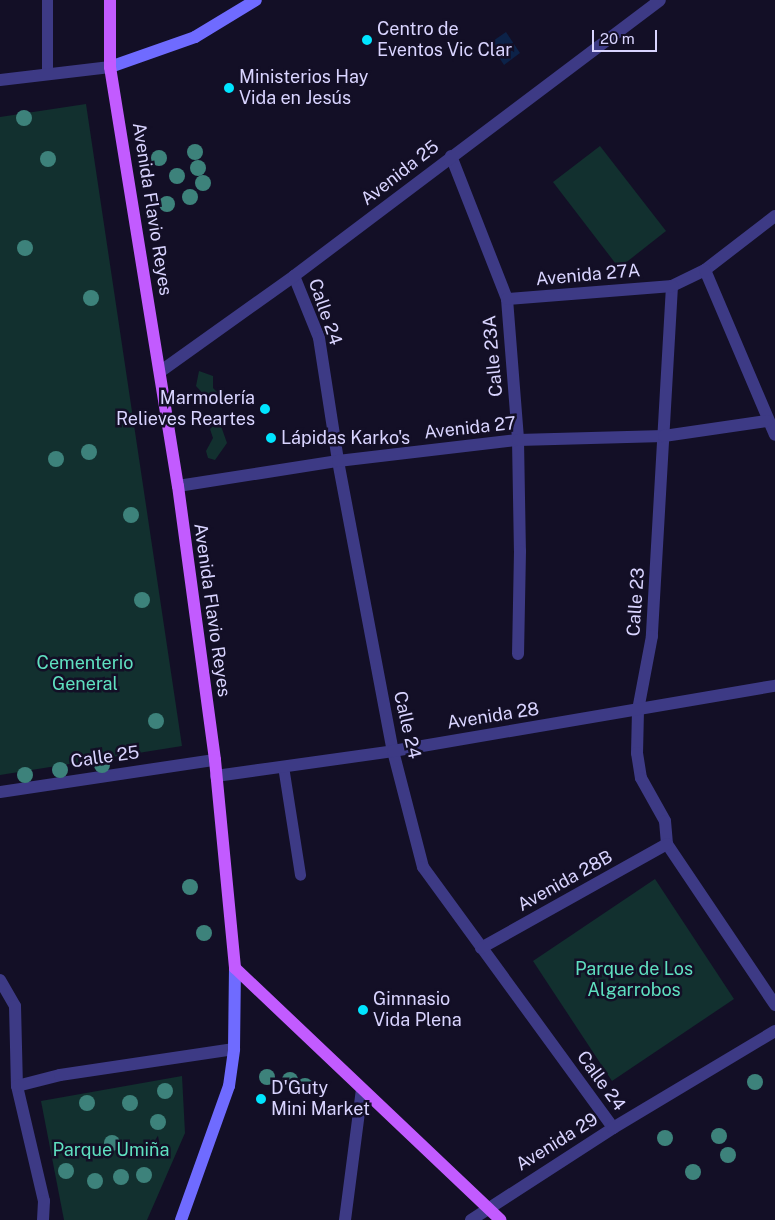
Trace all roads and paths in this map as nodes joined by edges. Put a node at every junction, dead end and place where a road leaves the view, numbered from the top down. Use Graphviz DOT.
graph roads {
  1 [pos="47,0"];
  2 [pos="110,0"];
  3 [pos="256,0"];
  4 [pos="660,0"];
  5 [pos="110,67"];
  6 [pos="47,72"];
  7 [pos="0,80"];
  8 [pos="451,156"];
  9 [pos="775,216"];
  10 [pos="705,270"];
  11 [pos="294,276"];
  12 [pos="672,286"];
  13 [pos="507,299"];
  14 [pos="161,371"];
  15 [pos="767,421"];
  16 [pos="775,435"];
  17 [pos="664,436"];
  18 [pos="518,440"];
  19 [pos="338,461"];
  20 [pos="178,486"];
  21 [pos="518,654"];
  22 [pos="774,689"];
  23 [pos="638,710"];
  24 [pos="393,750"];
  25 [pos="215,760"];
  26 [pos="283,766"];
  27 [pos="216,776"];
  28 [pos="0,792"];
  29 [pos="667,844"];
  30 [pos="300,875"];
  31 [pos="481,948"];
  32 [pos="235,968"];
  33 [pos="0,980"];
  34 [pos="775,1005"];
  35 [pos="775,1031"];
  36 [pos="234,1049"];
  37 [pos="17,1086"];
  38 [pos="362,1088"];
  39 [pos="613,1128"];
  40 [pos="488,1209"];
  41 [pos="43,1220"];
  42 [pos="181,1220"];
  43 [pos="345,1220"];
  44 [pos="471,1220"];
  45 [pos="500,1220"];
  1 -- 6 [label="lane"];
  2 -- 5 [label="main road, Avenida Flavio Reyes"];
  3 -- 5 [label="main road"];
  4 -- 8 [label="street, Avenida 25"];
  5 -- 6 [label="street"];
  5 -- 14 [label="main road, Avenida Flavio Reyes"];
  6 -- 7 [label="street"];
  8 -- 11 [label="street, Avenida 25"];
  8 -- 13 [label="street, Calle 23A"];
  9 -- 10 [label="street"];
  10 -- 12 [label="street"];
  10 -- 15 [label="street"];
  11 -- 14 [label="street, Avenida 25"];
  11 -- 19 [label="street, Calle 24"];
  12 -- 13 [label="street, Avenida 27A"];
  12 -- 17 [label="street, Calle 23"];
  13 -- 18 [label="street, Calle 23A"];
  14 -- 20 [label="main road, Avenida Flavio Reyes"];
  15 -- 16 [label="street"];
  15 -- 17 [label="street, Avenida 27"];
  17 -- 18 [label="street, Avenida 27"];
  17 -- 23 [label="street, Calle 23"];
  18 -- 19 [label="street, Avenida 27"];
  18 -- 21 [label="street, Calle 23A"];
  19 -- 20 [label="street, Avenida 27"];
  19 -- 24 [label="street, Calle 24"];
  20 -- 25 [label="main road, Avenida Flavio Reyes"];
  22 -- 23 [label="street, Avenida 28"];
  23 -- 24 [label="street, Avenida 28"];
  23 -- 29 [label="street, Calle 23"];
  24 -- 26 [label="street, Avenida 28"];
  24 -- 31 [label="street, Calle 24"];
  25 -- 27 [label="main road, Avenida Flavio Reyes"];
  25 -- 28 [label="street, Calle 25"];
  26 -- 27 [label="street, Avenida 28"];
  26 -- 30 [label="lane"];
  27 -- 32 [label="main road, Avenida Flavio Reyes"];
  29 -- 31 [label="street, Avenida 28B"];
  29 -- 34 [label="street, Calle 23"];
  31 -- 39 [label="street, Calle 24"];
  32 -- 36 [label="main road, Avenida Flavio Reyes"];
  32 -- 38 [label="main road"];
  33 -- 37 [label="street"];
  35 -- 39 [label="street, Avenida 29"];
  36 -- 37 [label="street"];
  36 -- 42 [label="main road, Avenida Flavio Reyes"];
  37 -- 41 [label="street"];
  38 -- 40 [label="main road"];
  38 -- 43 [label="street"];
  39 -- 40 [label="street, Avenida 29"];
  40 -- 44 [label="street, Avenida 29"];
  40 -- 45 [label="main road"];
}
